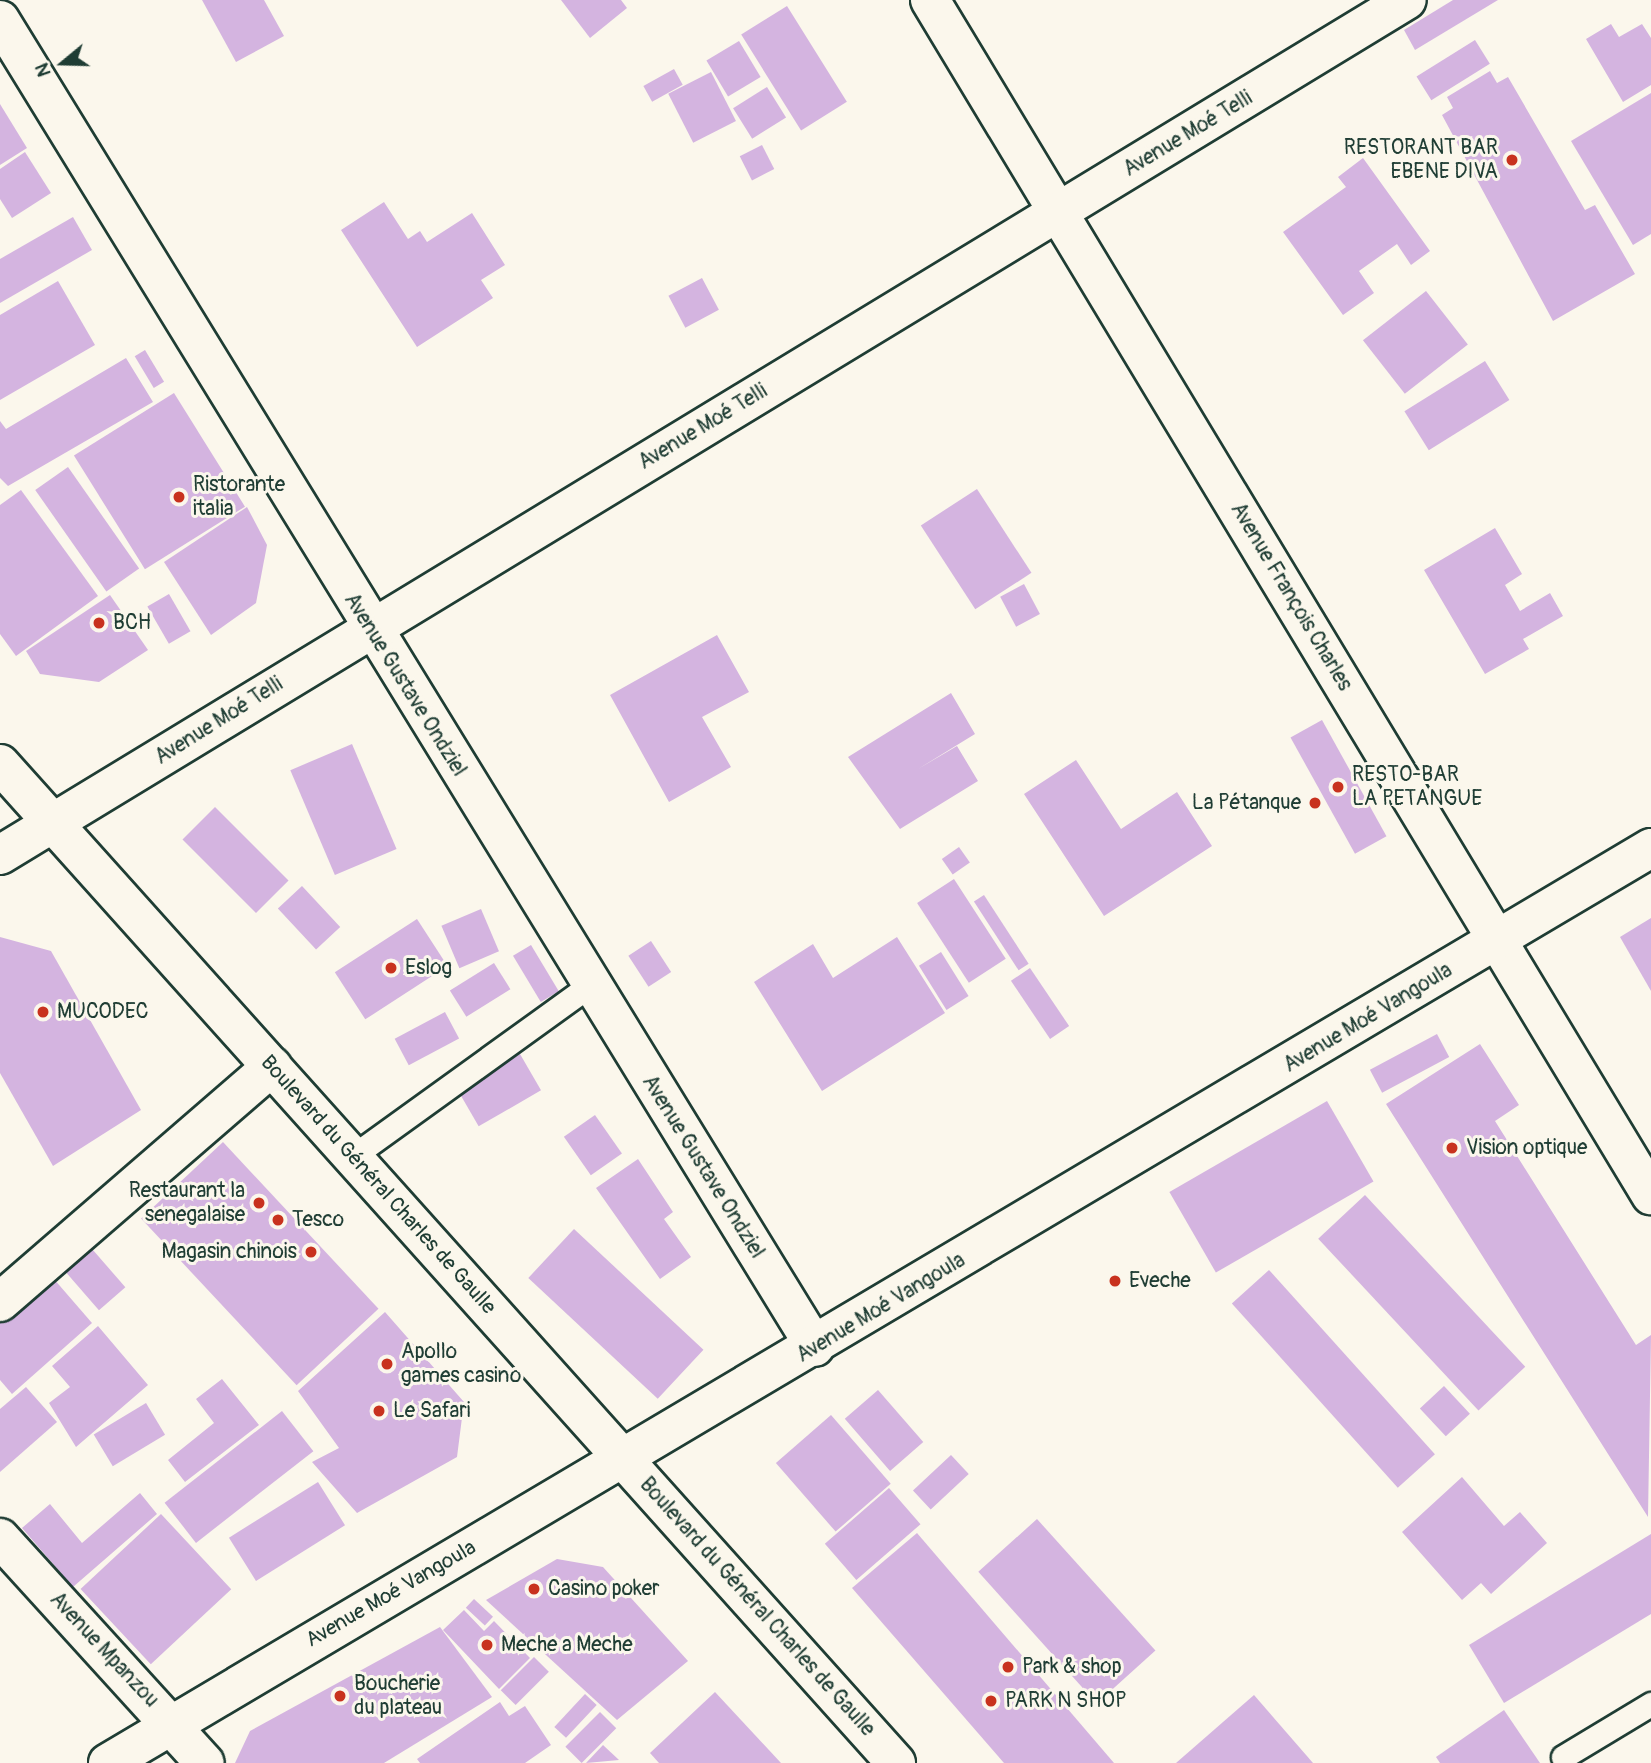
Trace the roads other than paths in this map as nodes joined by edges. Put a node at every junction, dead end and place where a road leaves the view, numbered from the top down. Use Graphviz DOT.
graph roads {
  1 [pos="930,0"];
  2 [pos="1407,0"];
  3 [pos="0,20"];
  4 [pos="1059,213"];
  5 [pos="369,628"];
  6 [pos="0,764"];
  7 [pos="54,824"];
  8 [pos="1651,848"];
  9 [pos="0,855"];
  10 [pos="1499,940"];
  11 [pos="590,985"];
  12 [pos="272,1066"];
  13 [pos="353,1156"];
  14 [pos="1648,1183"];
  15 [pos="0,1302"];
  16 [pos="815,1347"];
  17 [pos="623,1457"];
  18 [pos="0,1538"];
  19 [pos="1651,1704"];
  20 [pos="171,1722"];
  21 [pos="1563,1757"];
  22 [pos="108,1763"];
  23 [pos="205,1763"];
  24 [pos="896,1763"];
  1 -- 4 [label="street, Avenue François Charles"];
  2 -- 4 [label="street, Avenue Moé Telli"];
  3 -- 5 [label="street, Avenue Gustave Ondziel"];
  4 -- 5 [label="street, Avenue Moé Telli"];
  4 -- 10 [label="street, Avenue François Charles"];
  5 -- 7 [label="street, Avenue Moé Telli"];
  5 -- 11 [label="street, Avenue Gustave Ondziel"];
  6 -- 7 [label="street, Boulevard du Général Charles de Gaulle"];
  7 -- 9 [label="street, Avenue Moé Telli"];
  7 -- 12 [label="street, Boulevard du Général Charles de Gaulle"];
  8 -- 10 [label="street, Avenue Moé Vangoula"];
  10 -- 14 [label="street, Avenue François Charles"];
  10 -- 16 [label="street, Avenue Moé Vangoula"];
  11 -- 13 [label="lane"];
  11 -- 16 [label="street, Avenue Gustave Ondziel"];
  12 -- 13 [label="street, Boulevard du Général Charles de Gaulle"];
  12 -- 15 [label="street"];
  13 -- 17 [label="street, Boulevard du Général Charles de Gaulle"];
  16 -- 17 [label="street, Avenue Moé Vangoula"];
  17 -- 20 [label="street, Avenue Moé Vangoula"];
  17 -- 24 [label="street, Boulevard du Général Charles de Gaulle"];
  18 -- 20 [label="street, Avenue Mpanzou"];
  19 -- 21 [label="lane"];
  20 -- 22 [label="street, Avenue Moé Vangoula"];
  20 -- 23 [label="street, Avenue Mpanzou"];
}
